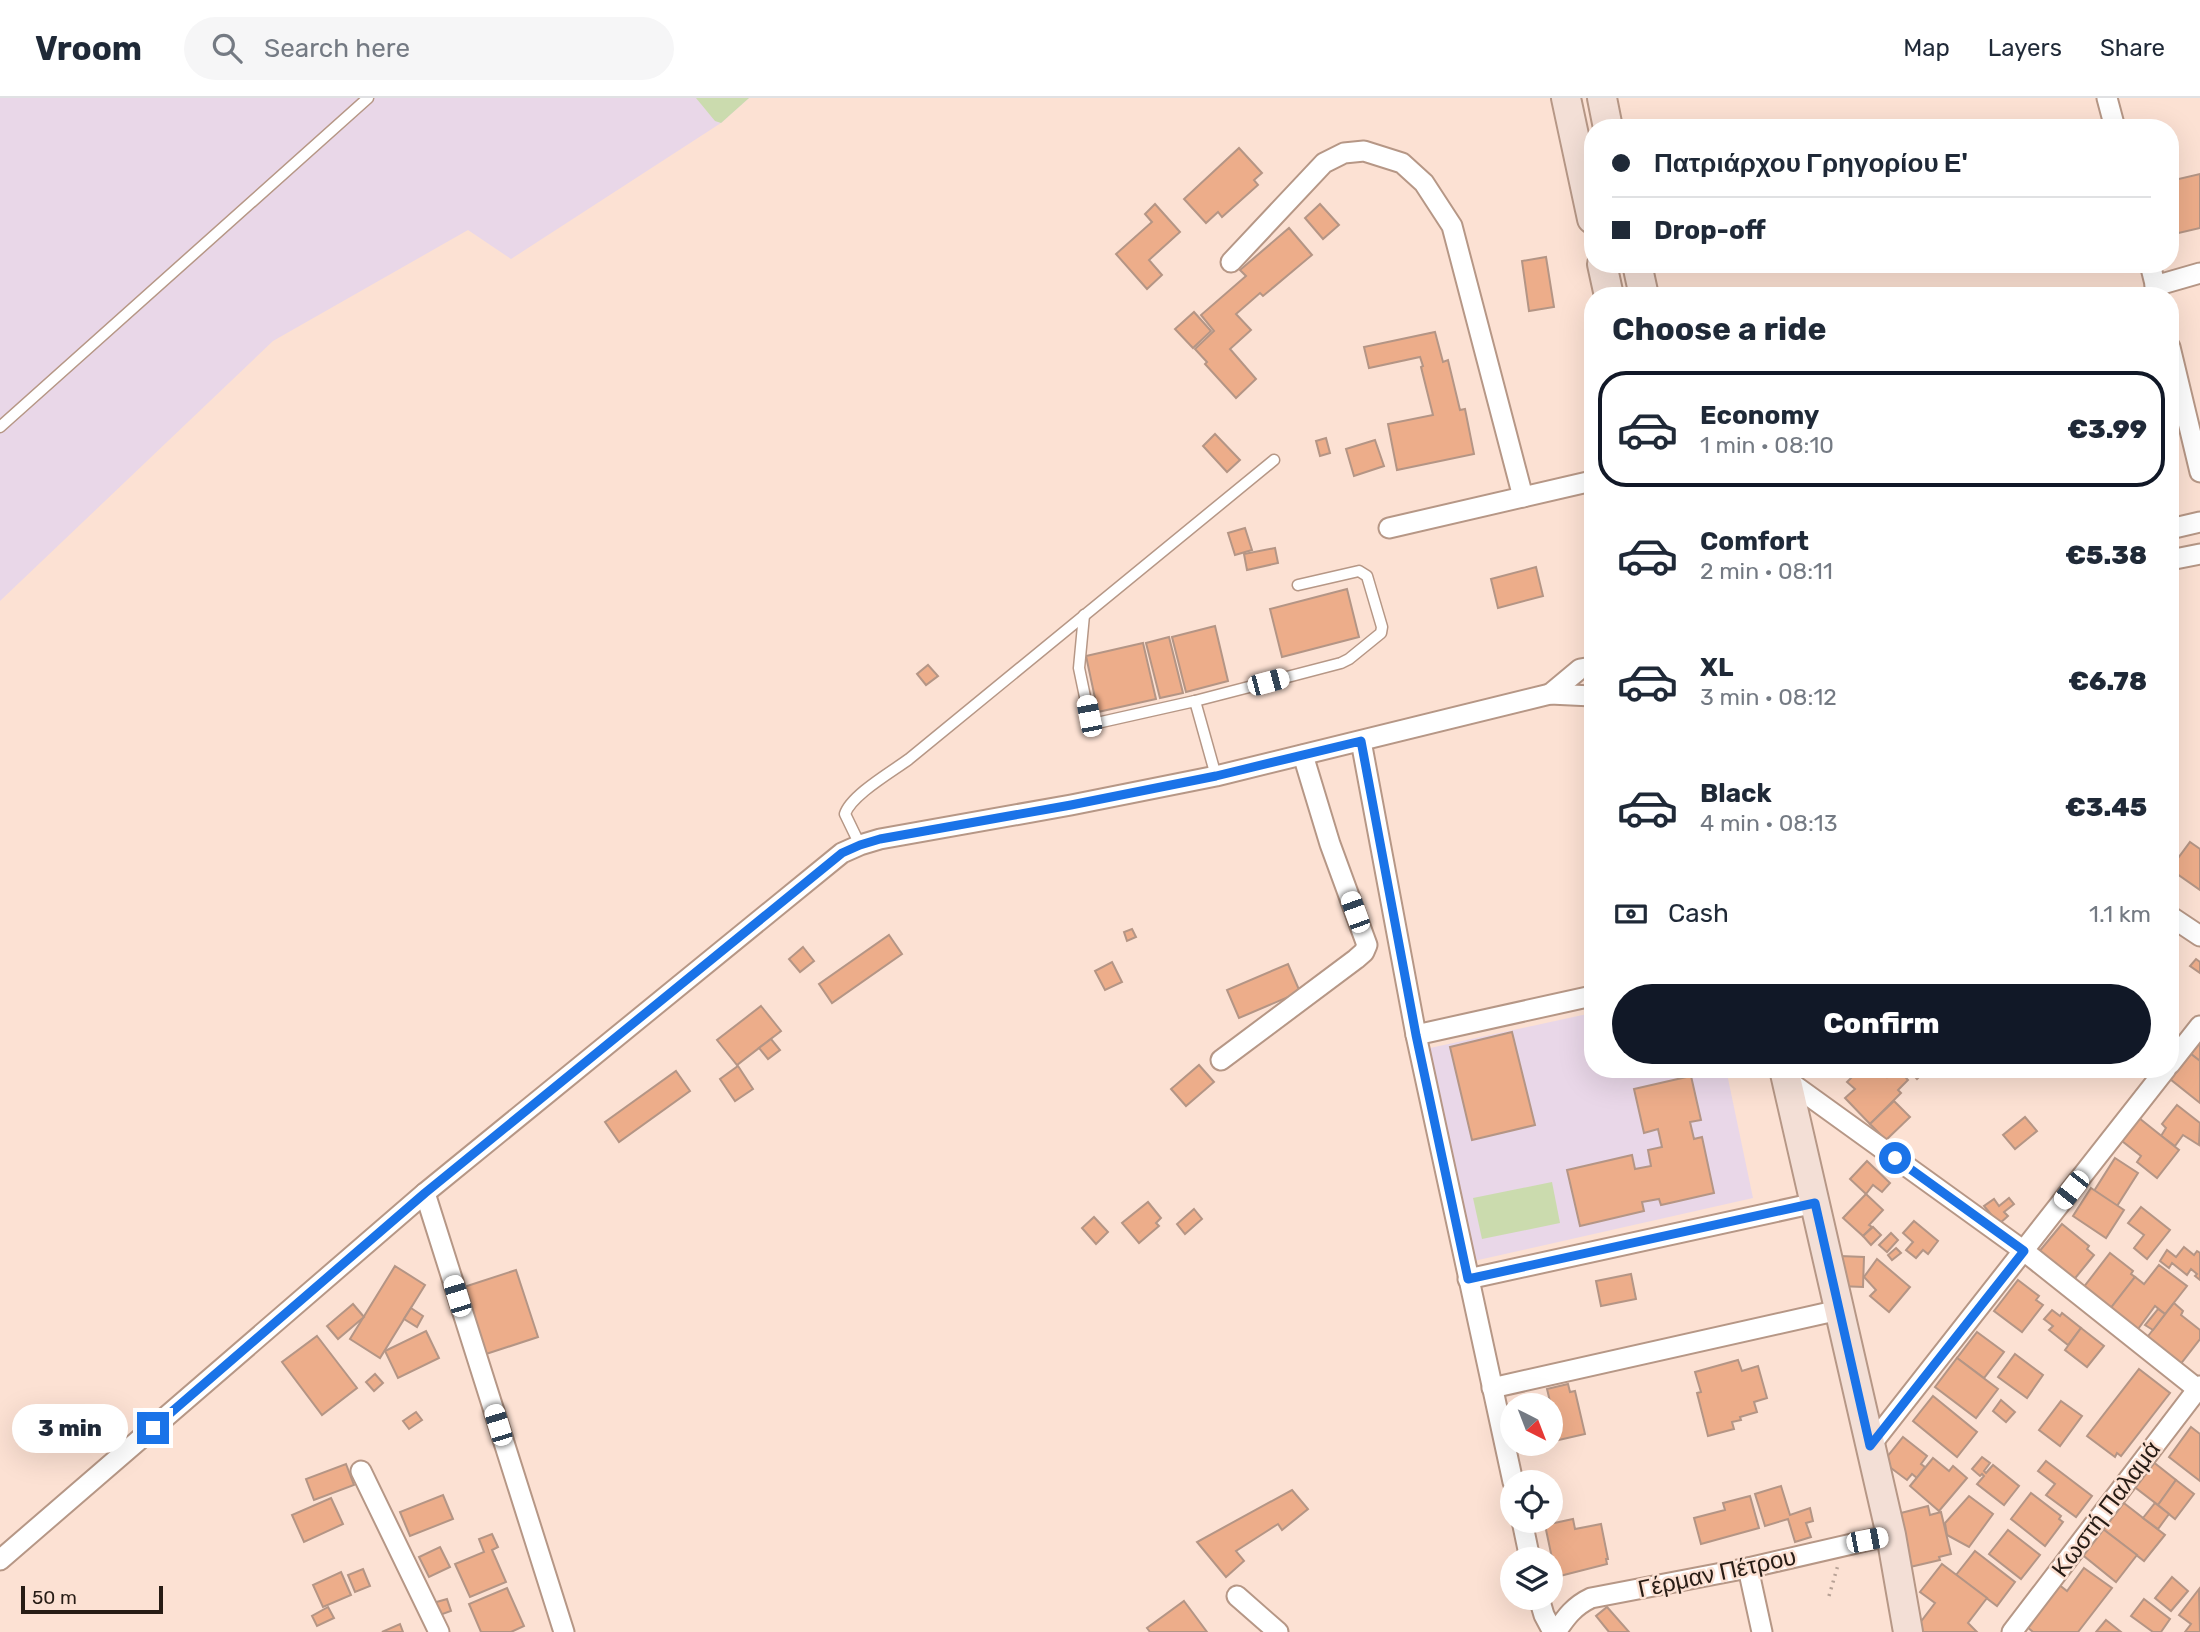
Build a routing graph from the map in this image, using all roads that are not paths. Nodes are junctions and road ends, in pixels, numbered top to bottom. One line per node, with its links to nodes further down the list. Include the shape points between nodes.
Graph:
1 (368, 98): 12 (lane)
2 (1566, 98): 7 (street)
3 (1602, 98): 5 (street)
4 (2107, 98): 6 (street)
5 (1606, 119)
6 (2113, 119)
7 (1584, 182)
8 (1231, 262): 16 (street, via 1324,163 1344,153 1364,151 1402,163 1424,183 1452,226)
9 (2200, 273): 10 (street)
10 (2167, 287)
11 (2179, 384): 14 (street)
12 (0, 427)
13 (1274, 460): 23 (lane)
14 (2200, 472)
15 (1584, 483): 16 (street)
16 (1523, 497): 19 (street)
17 (2200, 522): 18 (street)
18 (2179, 527)
19 (1389, 528)
20 (2200, 554): 21 (street)
21 (2179, 558)
22 (1298, 585): 27 (lane, via 1364,573 1381,632 1341,663)
23 (1084, 615): 27 (lane, via 1079,668 1092,721); 31 (lane, via 848,806 845,814)
24 (1584, 668): 25 (street)
25 (1550, 694): 26 (street); 28 (street)
26 (1584, 696)
27 (1195, 701): 30 (lane)
28 (1361, 741): 29 (street); 36 (street)
29 (1303, 755): 30 (street); 38 (street, via 1367,945 1356,959)
30 (1216, 776): 31 (street)
31 (860, 845): 42 (street, via 842,853)
32 (2179, 922): 33 (street)
33 (2200, 936)
34 (1584, 998): 36 (street)
35 (2200, 1026): 37 (street)
36 (1416, 1035): 45 (street)
37 (2179, 1053)
38 (1221, 1060)
39 (1787, 1078): 43 (street)
40 (1790, 1078): 44 (street)
41 (2159, 1078): 44 (street)
42 (425, 1193): 53 (street); 58 (street)
43 (1815, 1203): 45 (street); 46 (street)
44 (2024, 1251): 48 (street); 49 (street)
45 (1468, 1279): 47 (street)
46 (1839, 1310): 47 (street); 49 (street)
47 (1492, 1388): 50 (street)
48 (2199, 1389): 63 (street, Κωστή Παλαμά)
49 (1870, 1446): 52 (street)
50 (1510, 1470)
51 (361, 1471): 57 (street)
52 (1891, 1535): 54 (street, Γέρμαν Πέτρου); 62 (street)
53 (2, 1554)
54 (1748, 1568): 60 (street, Γέρμαν Πέτρου, via 1591,1598 1572,1610); 61 (street)
55 (1237, 1596): 59 (street)
56 (1543, 1610): 60 (street)
57 (439, 1632)
58 (564, 1632)
59 (1278, 1632)
60 (1555, 1632)
61 (1762, 1632)
62 (1908, 1632)
63 (2012, 1632)

